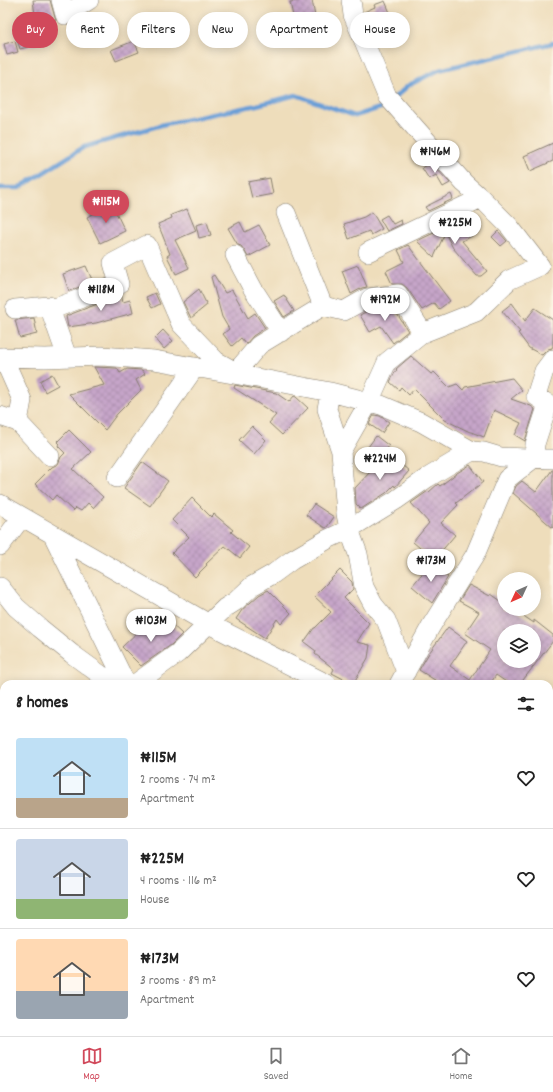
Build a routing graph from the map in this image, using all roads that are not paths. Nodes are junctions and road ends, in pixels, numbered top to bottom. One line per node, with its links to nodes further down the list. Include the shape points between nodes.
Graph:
1 (61, 0): 2 (street, via 65,15)
2 (89, 0)
3 (351, 0): 4 (street, via 353,16 387,96 464,183)
4 (481, 198): 6 (street); 12 (street, via 509,226 540,266 509,280 476,312)
5 (286, 213): 8 (street)
6 (368, 252)
7 (235, 255): 11 (street, via 252,289)
8 (323, 306): 11 (street); 12 (street, via 344,311 367,298 398,294)
9 (15, 309): 10 (street, via 49,306)
10 (50, 310): 14 (street); 17 (street, via 119,284 113,263 147,246 181,324 216,361)
11 (281, 332): 17 (street, via 260,345)
12 (423, 333): 19 (street, via 387,362)
13 (1, 357): 14 (street); 21 (street, via 22,400)
14 (67, 358): 16 (street, via 102,356 146,359)
15 (553, 358): 25 (street, via 544,371 536,396 548,404 535,444)
16 (195, 367): 17 (street); 27 (street)
17 (239, 374): 18 (street)
18 (330, 392): 19 (street); 22 (street, via 327,410)
19 (369, 402): 22 (street); 23 (street, via 421,422)
20 (0, 416): 21 (street)
21 (18, 422): 24 (street)
22 (341, 451): 30 (street)
23 (472, 451): 25 (street); 30 (street)
24 (50, 456)
25 (534, 458): 26 (street); 35 (street, via 507,479 475,555)
26 (553, 460)
27 (117, 478)
28 (0, 504): 29 (street)
29 (22, 517): 31 (street); 32 (street)
30 (349, 529): 34 (street, via 292,560 252,586); 35 (street, via 358,554 364,587 386,620)
31 (53, 535): 34 (street); 37 (street)
32 (0, 546)
33 (0, 587): 36 (street, via 16,607 40,628 105,678)
34 (209, 624): 38 (street, via 178,653); 39 (street)
35 (402, 678)
36 (112, 680)
37 (124, 680)
38 (141, 680)
39 (319, 680)

